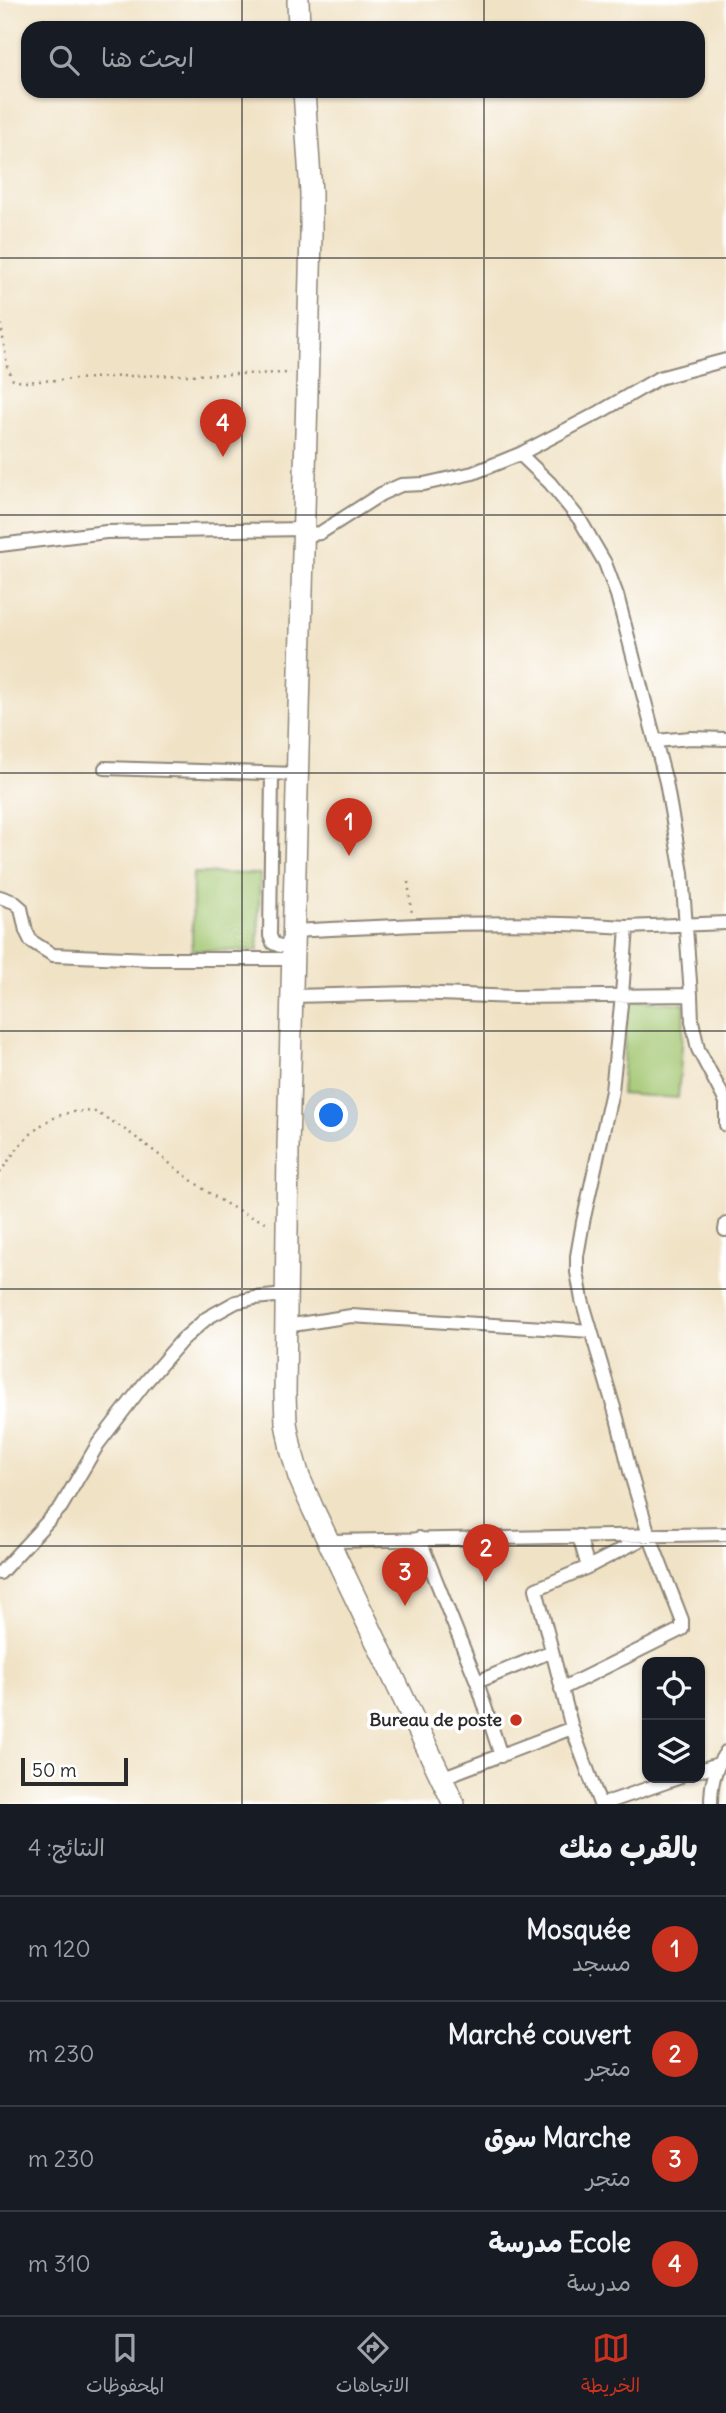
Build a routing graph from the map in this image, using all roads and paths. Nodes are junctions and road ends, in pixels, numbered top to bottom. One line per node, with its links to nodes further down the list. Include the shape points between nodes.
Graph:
1 (298, 0): 2 (main road)
2 (299, 21)
3 (304, 98): 6 (main road, via 311,193)
4 (0, 317): 6 (path, via 7,366 13,380 23,382)
5 (726, 360): 7 (street, via 659,378)
6 (308, 373): 8 (main road)
7 (520, 454): 8 (street, via 473,473 401,485 320,533); 11 (street, via 567,502 605,563 630,639)
8 (304, 533): 9 (street, via 106,532); 14 (main road)
9 (0, 545)
10 (726, 738): 11 (street)
11 (655, 741): 19 (street, via 682,873)
12 (105, 768): 13 (street)
13 (272, 774): 14 (street); 21 (street, via 270,936 280,946)
14 (298, 774): 21 (main road)
15 (408, 882): 18 (path)
16 (0, 897): 21 (street, via 21,908 31,941 53,955 151,959)
17 (726, 923): 19 (street)
18 (413, 924): 20 (street); 21 (street)
19 (685, 926): 20 (street); 23 (street)
20 (627, 927): 22 (street)
21 (293, 945): 24 (main road)
22 (622, 995): 23 (street); 24 (street); 31 (street, via 612,1090 577,1256)
23 (691, 995): 25 (street, via 698,1049)
24 (292, 996): 28 (main road)
25 (726, 1104): 26 (street)
26 (726, 1125)
27 (0, 1173): 28 (path, via 27,1136 47,1122 75,1111 95,1112 248,1216)
28 (287, 1226): 29 (main road)
29 (285, 1295): 30 (main road); 38 (street, via 236,1302 207,1318 183,1340 97,1444 61,1507)
30 (286, 1326): 31 (street, via 351,1316); 36 (main road, via 286,1423 291,1449)
31 (591, 1331): 33 (street)
32 (726, 1534): 33 (street)
33 (649, 1535): 34 (street); 37 (street); 41 (street, via 682,1629)
34 (579, 1536): 35 (street); 37 (street)
35 (419, 1538): 36 (street); 40 (street)
36 (328, 1541): 47 (main road)
37 (588, 1567): 39 (street, via 536,1589)
38 (0, 1573)
39 (552, 1651): 40 (street); 41 (street)
40 (477, 1682): 44 (street)
41 (561, 1689): 42 (street)
42 (572, 1728): 44 (street); 50 (street)
43 (726, 1752): 45 (street)
44 (501, 1756): 47 (street)
45 (718, 1764): 46 (street); 51 (street)
46 (705, 1768)
47 (441, 1778): 49 (main road)
48 (663, 1783): 50 (street)
49 (454, 1804)
50 (601, 1804)
51 (711, 1804)

